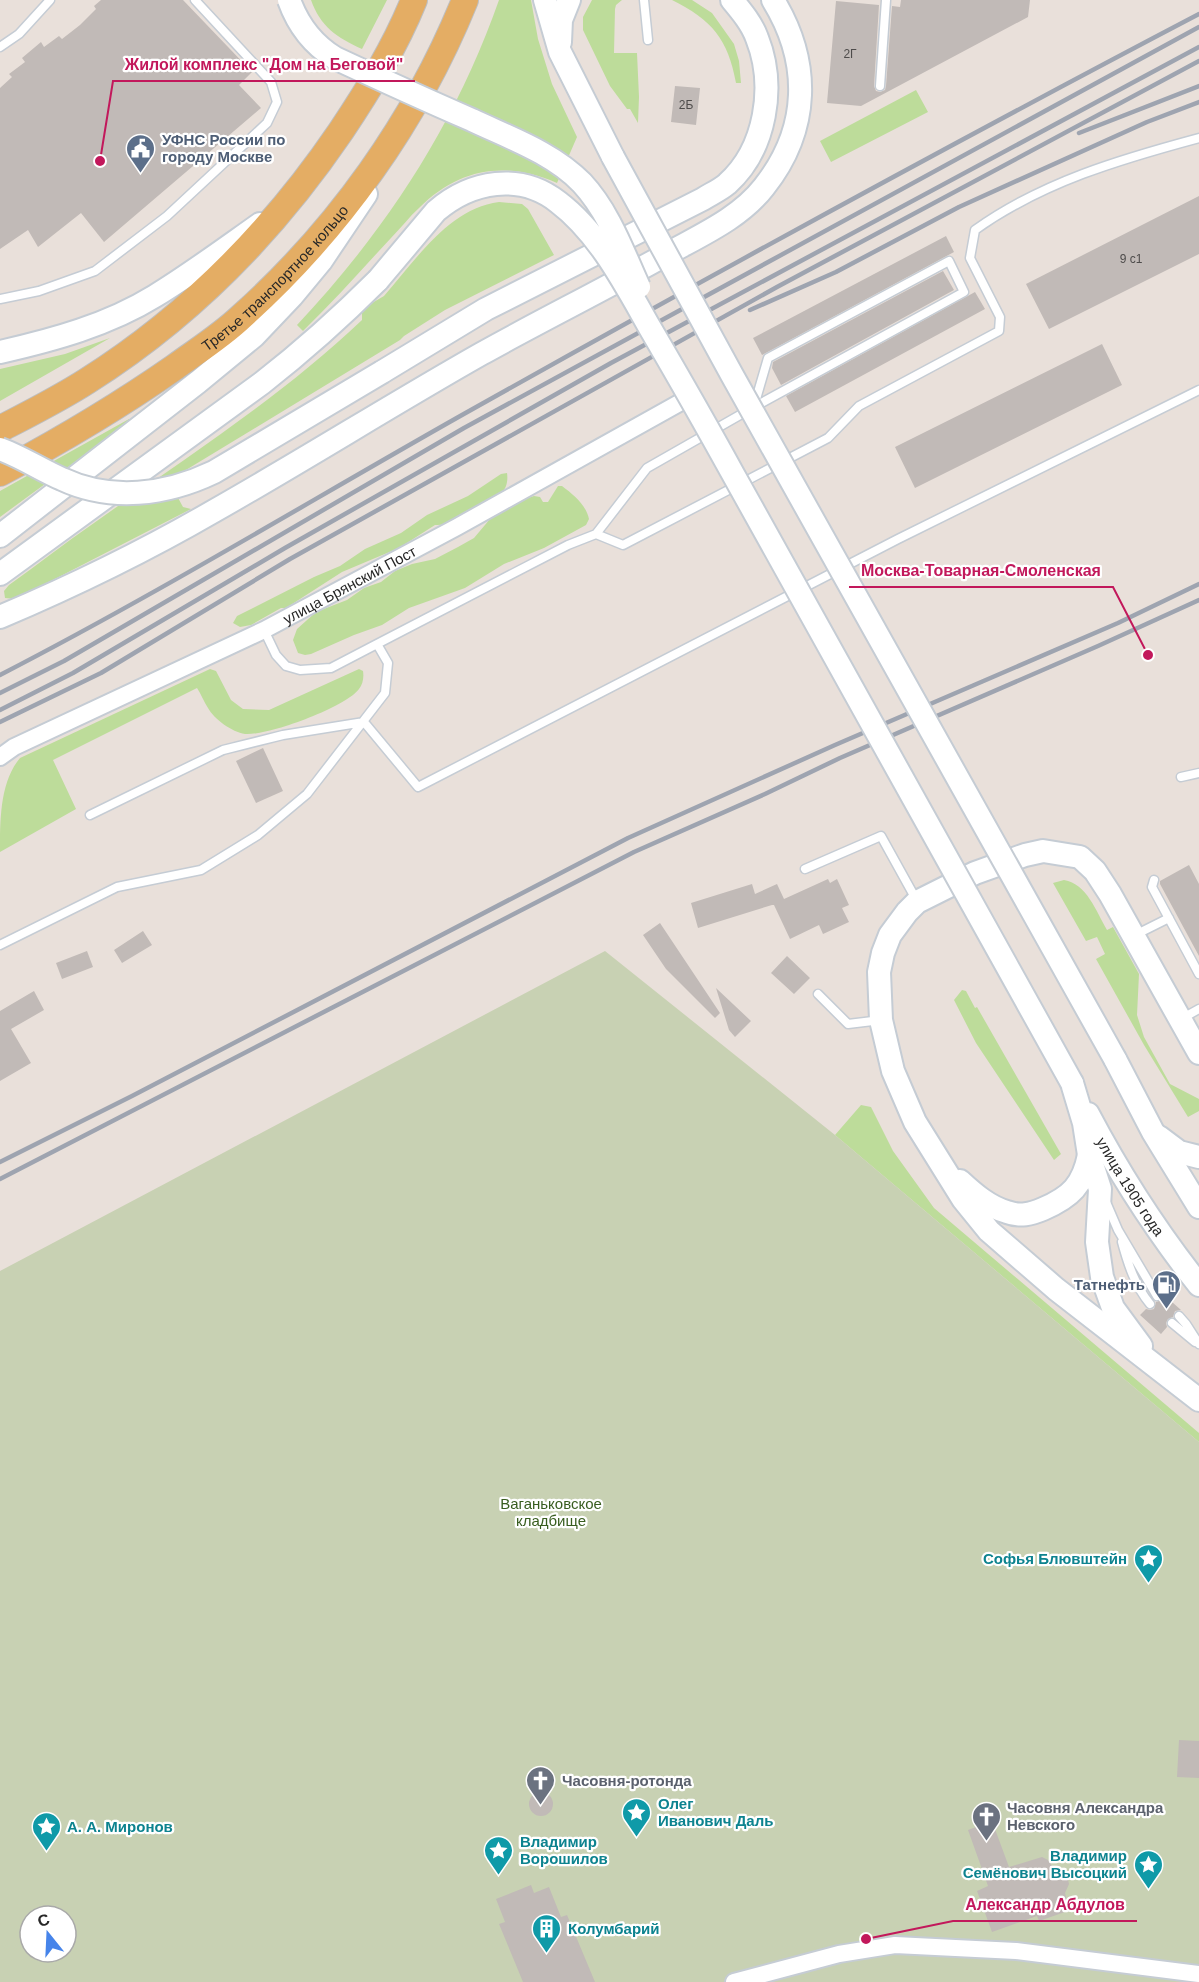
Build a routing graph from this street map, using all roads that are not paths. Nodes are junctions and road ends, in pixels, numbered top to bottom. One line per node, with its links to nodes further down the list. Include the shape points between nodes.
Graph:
1 (50, 0): 15 (lane, via 19,34)
2 (195, 0): 21 (lane, via 270,82 277,102 267,123 167,216 94,272 39,291)
3 (289, 0): 24 (main road, bridge, via 299,23 324,51 542,154 582,184 613,229)
4 (414, 0): 20 (main road, via 366,94)
5 (465, 0): 18 (main road, Третье транспортное кольцо)
6 (545, 0): 16 (main road)
7 (569, 0): 16 (main road, via 561,20)
8 (644, 0): 14 (lane)
9 (732, 0): 13 (main road)
10 (749, 0): 13 (street)
11 (773, 0): 32 (main road, via 798,59 799,108 785,155 766,185 744,208 480,355 196,521)
12 (886, 0): 17 (lane)
13 (757, 36): 27 (main road, bridge, via 766,75 764,116 753,148 728,183 685,209 486,309 214,472 162,490 129,495 77,486)
14 (648, 40)
15 (0, 47)
16 (560, 52): 52 (main road, bridge, via 732,375 1116,1059)
17 (880, 86)
18 (410, 112): 28 (main road, Третье транспортное кольцо, via 330,225 240,318 102,416); 30 (main road, via 353,216 279,309 241,348)
19 (1199, 138): 29 (lane, via 1119,159 1059,183 975,230 970,258 1000,317 999,331 859,406 828,438 623,545)
20 (289, 204): 22 (main road, via 153,297 64,336); 26 (main road, via 212,286 176,317 86,382)
21 (0, 299)
22 (0, 352)
23 (1199, 390): 35 (lane, via 898,539 418,787)
24 (690, 397): 31 (main road, bridge, via 592,237 558,202 532,187 488,185 461,194 436,212 378,280 302,352); 33 (street, улица Брянский Пост); 51 (main road, bridge)
25 (754, 406): 25 (lane, via 964,292 949,261 768,358); 29 (lane, via 647,468)
26 (0, 429)
27 (0, 449)
28 (0, 473)
29 (596, 534): 34 (lane)
30 (0, 536)
31 (0, 574)
32 (0, 617)
33 (264, 630): 34 (lane, via 281,661 300,670 331,668); 36 (street, улица Брянский Пост)
34 (377, 644): 35 (lane, via 388,663 385,693)
35 (364, 722): 39 (lane, via 283,735 223,750); 45 (lane, via 307,794 258,835 201,870 117,887)
36 (0, 756)
37 (1199, 773): 38 (lane)
38 (1181, 777)
39 (90, 814)
40 (805, 869): 42 (lane, via 881,836)
41 (1154, 880): 43 (lane, via 1152,887)
42 (917, 902): 44 (main road, via 975,873 1025,855 1043,851 1062,853 1080,857 1095,872); 49 (main road, via 890,935 883,953 879,972)
43 (1169, 918): 44 (lane); 46 (lane)
44 (1134, 935): 48 (main road)
45 (0, 945)
46 (1199, 974)
47 (818, 994): 49 (lane, via 848,1024)
48 (1190, 1014): 50 (main road)
49 (881, 1020): 55 (main road, via 902,1096)
50 (1199, 1053)
51 (1072, 1083): 53 (main road); 59 (main road, улица 1905 года, via 1140,1202)
52 (1153, 1132): 54 (main road, via 1179,1152); 57 (main road)
53 (1089, 1155): 55 (main road, via 1086,1172 1068,1197 1036,1212 1019,1215 992,1205); 56 (main road)
54 (1199, 1156)
55 (939, 1162): 65 (main road, via 989,1231 1023,1263)
56 (1100, 1189): 58 (lane); 65 (main road, via 1097,1242 1107,1293 1113,1308)
57 (1196, 1200)
58 (1118, 1230): 60 (lane); 61 (lane, via 1133,1276)
59 (1199, 1285)
60 (1157, 1296)
61 (1150, 1304)
62 (1179, 1316): 64 (lane)
63 (1172, 1323): 64 (lane)
64 (1199, 1345)
65 (1158, 1370): 66 (main road)
66 (1199, 1400)
67 (1199, 1974): 68 (street, via 1016,1951 895,1945 838,1953)
68 (734, 1982)

